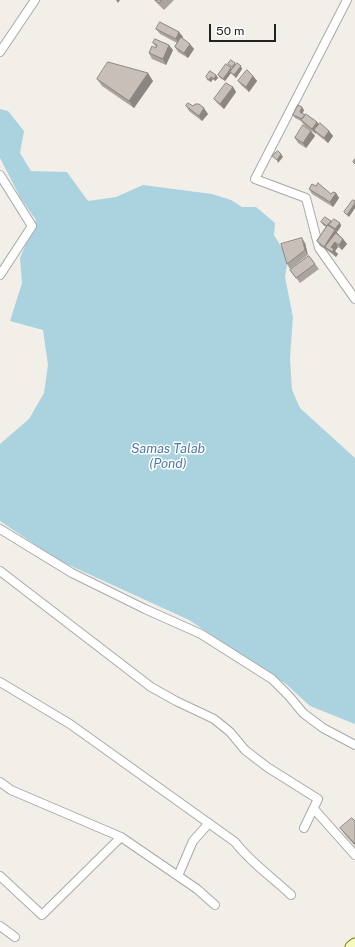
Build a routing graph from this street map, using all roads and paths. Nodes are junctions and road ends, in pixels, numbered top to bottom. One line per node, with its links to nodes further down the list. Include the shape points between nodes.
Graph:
1 (35, 0): 3 (street)
2 (347, 0): 6 (street, via 255,179 306,198 319,248)
3 (0, 52)
4 (0, 175): 5 (street, via 32,226)
5 (0, 275)
6 (355, 299)
7 (0, 529): 10 (street, via 72,573 201,634 272,679 303,713 323,728)
8 (0, 571): 12 (street, via 151,687 214,719 230,732 245,750 267,767 318,799)
9 (0, 682): 13 (street, via 70,724)
10 (355, 745)
11 (0, 782): 15 (street, via 11,790)
12 (314, 809): 14 (street); 16 (street)
13 (209, 823): 18 (street, via 194,841); 19 (street, via 235,842 246,856)
14 (304, 828)
15 (122, 838): 17 (street, via 42,915); 18 (street)
16 (355, 855)
17 (0, 876)
18 (178, 876): 20 (street)
19 (291, 895)
20 (215, 905)
21 (0, 926): 22 (street)
22 (15, 937)

